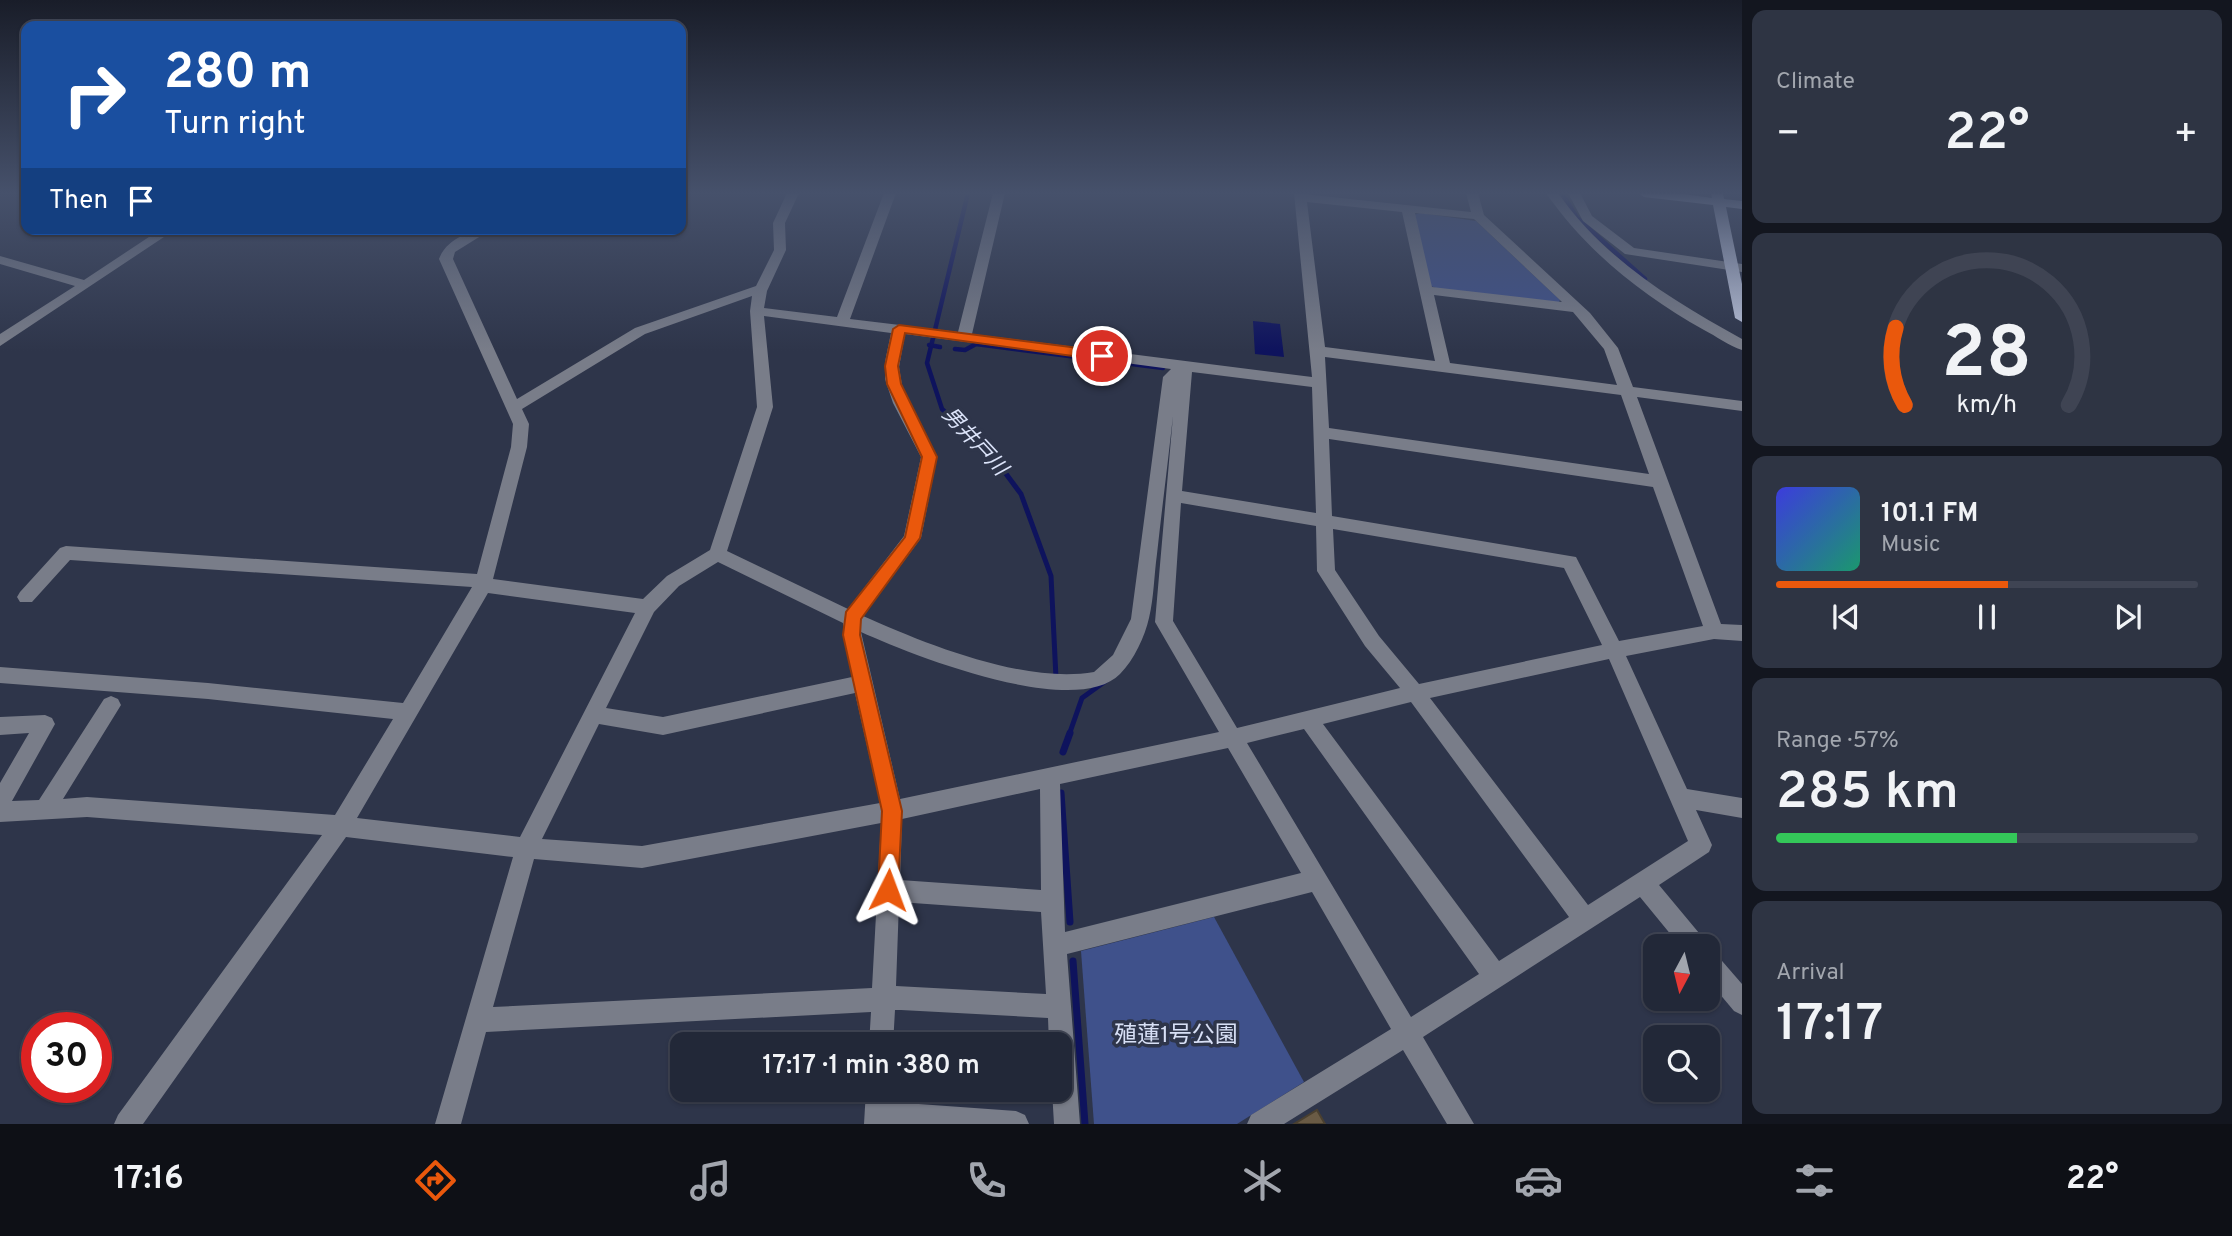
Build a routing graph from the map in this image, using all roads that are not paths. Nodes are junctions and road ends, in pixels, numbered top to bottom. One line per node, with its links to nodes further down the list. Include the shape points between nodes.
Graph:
1 (144, 245): 14 (street)
2 (457, 245): 31 (street, via 446,259)
3 (780, 245): 15 (street)
4 (870, 245): 20 (street)
5 (986, 245): 22 (street)
6 (1306, 245): 25 (street)
7 (1416, 245): 16 (street)
8 (1509, 245): 17 (street)
9 (1598, 245): 24 (street, via 1668,304)
10 (1623, 245): 13 (street, via 1630,251)
11 (1731, 245): 13 (main road)
12 (0, 260): 14 (street)
13 (1737, 267): 19 (main road)
14 (84, 284): 23 (street)
15 (760, 289): 18 (street); 31 (street, via 640,331)
16 (1426, 290): 17 (street); 27 (street)
17 (1575, 308): 29 (street, via 1611,348)
18 (757, 311): 20 (street); 36 (street, via 764,414)
19 (1742, 318)
20 (842, 322): 21 (street)
21 (899, 329): 22 (street); 40 (street, via 892,366 894,384 929,457 912,538)
22 (964, 338): 26 (street)
23 (1, 339)
24 (1742, 345)
25 (1318, 352): 27 (street); 28 (street)
26 (1185, 366): 28 (street); 34 (street); 40 (street, via 1170,377 1140,619 1112,671 1097,680 1079,682 1000,672 928,654)
27 (1444, 368): 29 (street)
28 (1317, 383): 32 (street)
29 (1627, 391): 30 (street); 33 (street)
30 (1742, 406)
31 (513, 408): 37 (street, via 521,424 519,447)
32 (1319, 432): 33 (street); 35 (street)
33 (1662, 482): 41 (street)
34 (1175, 496): 35 (street); 52 (street, via 1164,622)
35 (1323, 520): 43 (street, via 1570,562); 46 (street, via 1326,571 1372,641)
36 (717, 554): 39 (street, via 673,581); 40 (street)
37 (483, 583): 38 (street, via 66,553); 39 (street); 48 (street)
38 (26, 597)
39 (647, 607): 49 (street)
40 (852, 617): 45 (street)
41 (1714, 631): 42 (street); 43 (street)
42 (1742, 633)
43 (1614, 650): 46 (street); 54 (street)
44 (0, 675): 48 (street)
45 (863, 683): 49 (street, via 663,726); 58 (street)
46 (1415, 693): 50 (street); 66 (street)
47 (111, 705): 57 (street)
48 (408, 712): 60 (street)
49 (593, 714): 61 (street)
50 (1308, 719): 52 (street); 70 (street)
51 (0, 726): 55 (street, via 45,724)
52 (1233, 738): 53 (street); 62 (street)
53 (1050, 776): 58 (street); 65 (street)
54 (1681, 798): 56 (street); 63 (street, via 1701,845)
55 (0, 803)
56 (1742, 808)
57 (44, 810): 59 (street); 60 (street, via 87,807)
58 (892, 811): 61 (street, via 642,857); 64 (street)
59 (0, 812)
60 (341, 827): 61 (street); 78 (street)
61 (526, 848): 74 (street)
62 (1317, 880): 68 (street); 76 (street)
63 (1643, 883): 66 (street); 67 (street)
64 (888, 890): 65 (street); 71 (street)
65 (1052, 902): 68 (street)
66 (1585, 919): 70 (street)
67 (1685, 934)
68 (1055, 946): 73 (street)
69 (1720, 976): 72 (street)
70 (1496, 977): 76 (street)
71 (883, 1001): 73 (street, via 901,998); 74 (street); 75 (street)
72 (1742, 1003)
73 (1059, 1007): 81 (street)
74 (477, 1020): 79 (street)
75 (882, 1032)
76 (1408, 1034): 82 (street); 83 (street)
77 (878, 1109): 80 (street)
78 (127, 1124)
79 (448, 1124)
80 (1016, 1124)
81 (1067, 1124)
82 (1259, 1124)
83 (1461, 1124)

